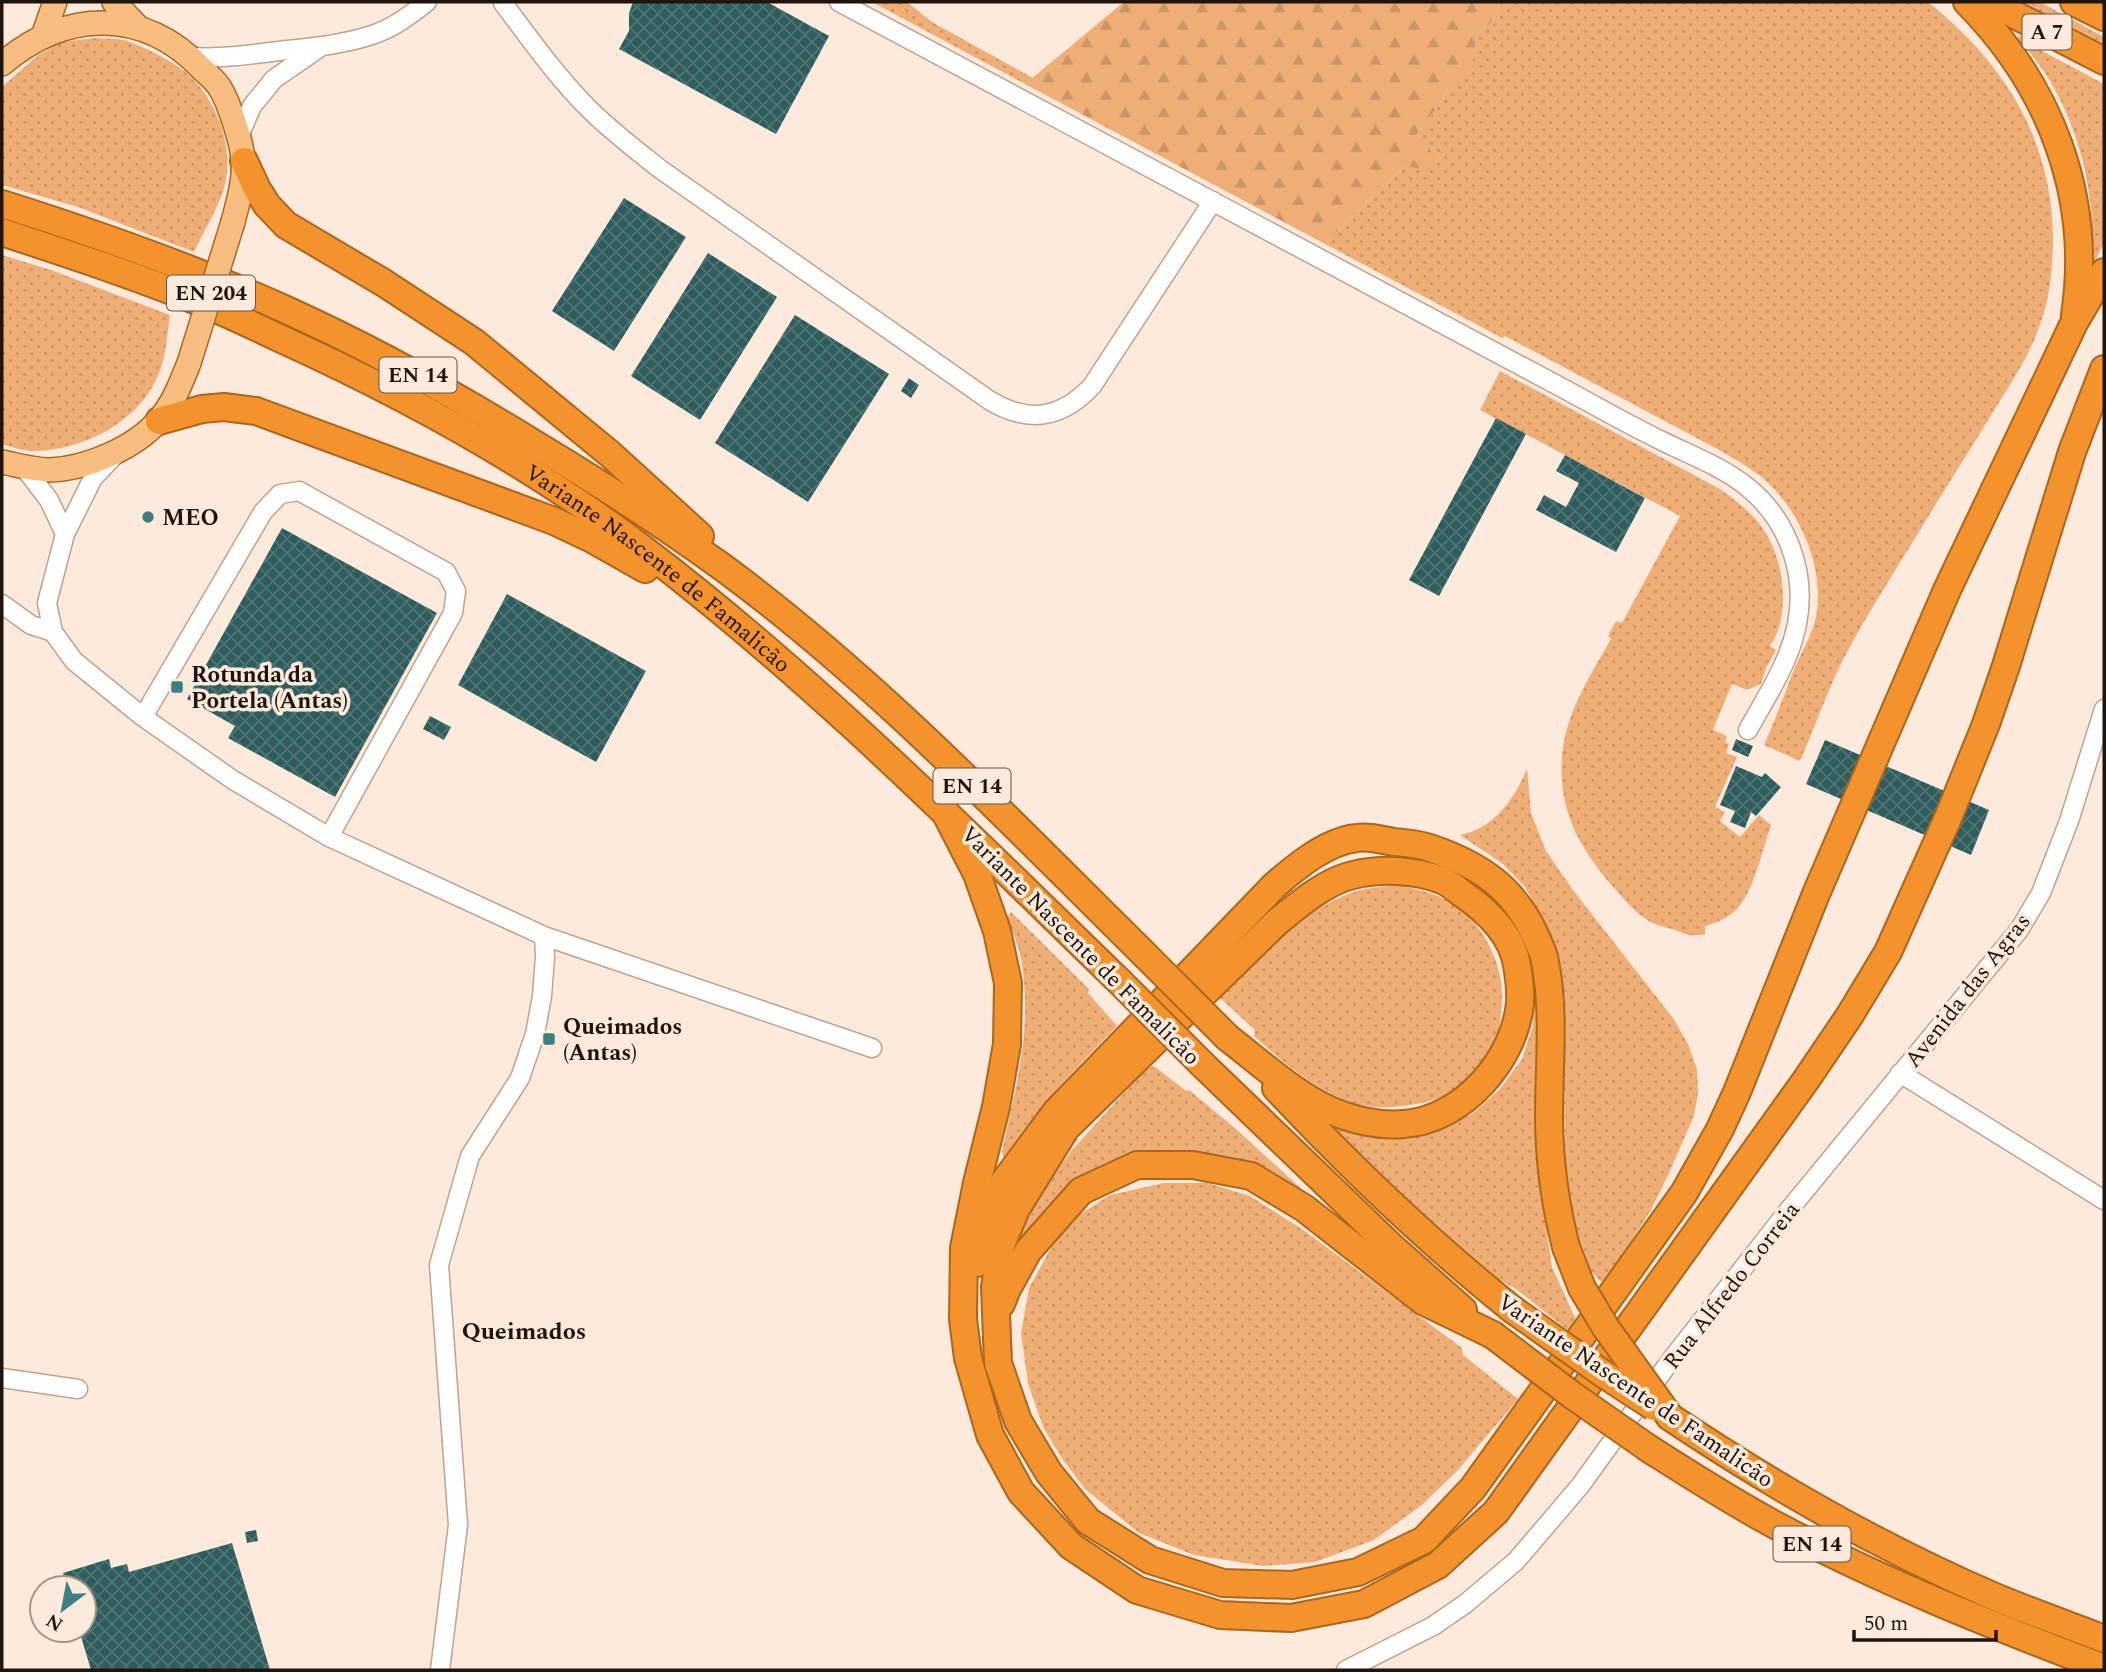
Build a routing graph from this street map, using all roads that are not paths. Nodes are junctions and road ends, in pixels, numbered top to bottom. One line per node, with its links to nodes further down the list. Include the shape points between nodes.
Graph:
1 (55, 2): 11 (main road)
2 (114, 2): 10 (main road, EN 204)
3 (839, 2): 17 (street)
4 (1967, 2): 21 (highway, via 2023,71 2059,142 2078,241)
5 (1990, 2): 14 (highway, A 7)
6 (2074, 2): 9 (highway, A 7)
7 (425, 3): 12 (street, via 372,36)
8 (503, 3): 17 (street, via 565,83 622,139 989,400 1022,415 1060,411 1092,386)
9 (2104, 17)
10 (137, 26): 11 (main road, via 85,23); 13 (main road, EN 204)
11 (43, 36): 15 (main road)
12 (323, 46): 13 (street, via 215,59); 16 (street, via 274,79 252,106)
13 (191, 57): 16 (main road, EN 204, via 220,89)
14 (2104, 61)
15 (2, 64)
16 (241, 149): 23 (main road, EN 204, bridge, via 242,186 233,222 190,363); 29 (highway, via 257,190 286,225 474,342 610,454)
17 (1213, 201): 33 (street, via 1747,486 1777,519 1795,559 1800,585 1797,626 1772,691)
18 (2, 204): 29 (highway, Variante Nascente de Famalicão / EN 14, via 182,266 283,309 424,379 592,479 725,569)
19 (2, 232): 28 (highway, Variante Nascente de Famalicão / EN 14, via 204,304 349,369 468,433 583,506)
20 (2104, 272): 21 (highway)
21 (2074, 323): 41 (highway, via 1928,632 1720,1129 1684,1193 1473,1488 1424,1540 1358,1572 1292,1586 1223,1583 1150,1560 1088,1521 1049,1473 1018,1420 998,1363)
22 (2104, 369): 42 (highway, via 2072,452 1986,724 1878,971 1806,1080 1496,1511 1438,1565 1364,1604 1291,1618 1220,1615 1138,1590 1071,1546 1021,1492 990,1435 968,1358)
23 (159, 421): 24 (main road, EN 204); 28 (highway, via 202,409 256,411 554,521)
24 (116, 454): 25 (main road, EN 204, via 49,470); 26 (street, via 93,478)
25 (12, 464): 26 (street, via 49,500)
26 (65, 534): 30 (street, via 47,603)
27 (2, 604): 30 (street, via 31,625)
28 (724, 613): 34 (highway, Variante Nascente de Famalicão / EN 14)
29 (793, 624): 37 (highway, Variante Nascente de Famalicão / EN 14, bridge, via 918,734)
30 (53, 632): 32 (street, via 74,661)
31 (2104, 709): 39 (street, Avenida das Agras, via 2069,821 2040,893 2019,930)
32 (143, 717): 35 (street, via 233,780); 35 (street, via 263,512 280,494 299,491 446,572 456,592 453,613)
33 (1748, 730)
34 (946, 812): 42 (highway, via 977,874 997,931 1008,983 1007,1044 964,1248); 43 (highway, Variante Nascente de Famalicão / EN 14, bridge, via 1393,1248)
35 (329, 837): 36 (street)
36 (544, 936): 38 (street); 49 (street, via 536,1034 520,1078 470,1156 439,1265 458,1525)
37 (1228, 1038): 41 (highway, via 1293,1089 1339,1114 1371,1124 1407,1124 1443,1114 1471,1096 1495,1069 1513,1035 1520,1002 1517,963 1504,932 1478,905 1444,881 1396,870 1352,875 1312,894 1277,922 1066,1128 1016,1209 1001,1245); 46 (highway, Variante Nascente de Famalicão / EN 14, bridge, via 1346,1163 1443,1252 1512,1309)
38 (872, 1048)
39 (1900, 1073): 40 (street); 50 (street, Rua Alfredo Correia, via 1671,1360 1580,1486 1516,1561 1433,1626)
40 (2104, 1200)
41 (996, 1318): 43 (highway, via 1028,1251 1081,1191 1137,1166 1193,1165 1251,1176 1304,1208 1423,1301)
42 (963, 1319): 46 (highway, bridge, via 981,1246 1004,1182 1056,1112 1275,885 1312,857 1357,838 1423,845 1485,873 1512,897 1545,959 1557,1214 1582,1288)
43 (1493, 1335): 48 (highway, Variante Nascente de Famalicão / EN 14, bridge, via 1648,1448 1780,1528 1985,1622)
44 (2, 1378): 45 (street)
45 (78, 1389)
46 (1670, 1418): 47 (highway, Variante Nascente de Famalicão / EN 14, via 1873,1538 1996,1597)
47 (2104, 1639)
48 (2104, 1668)
49 (440, 1670)
50 (1346, 1670)

